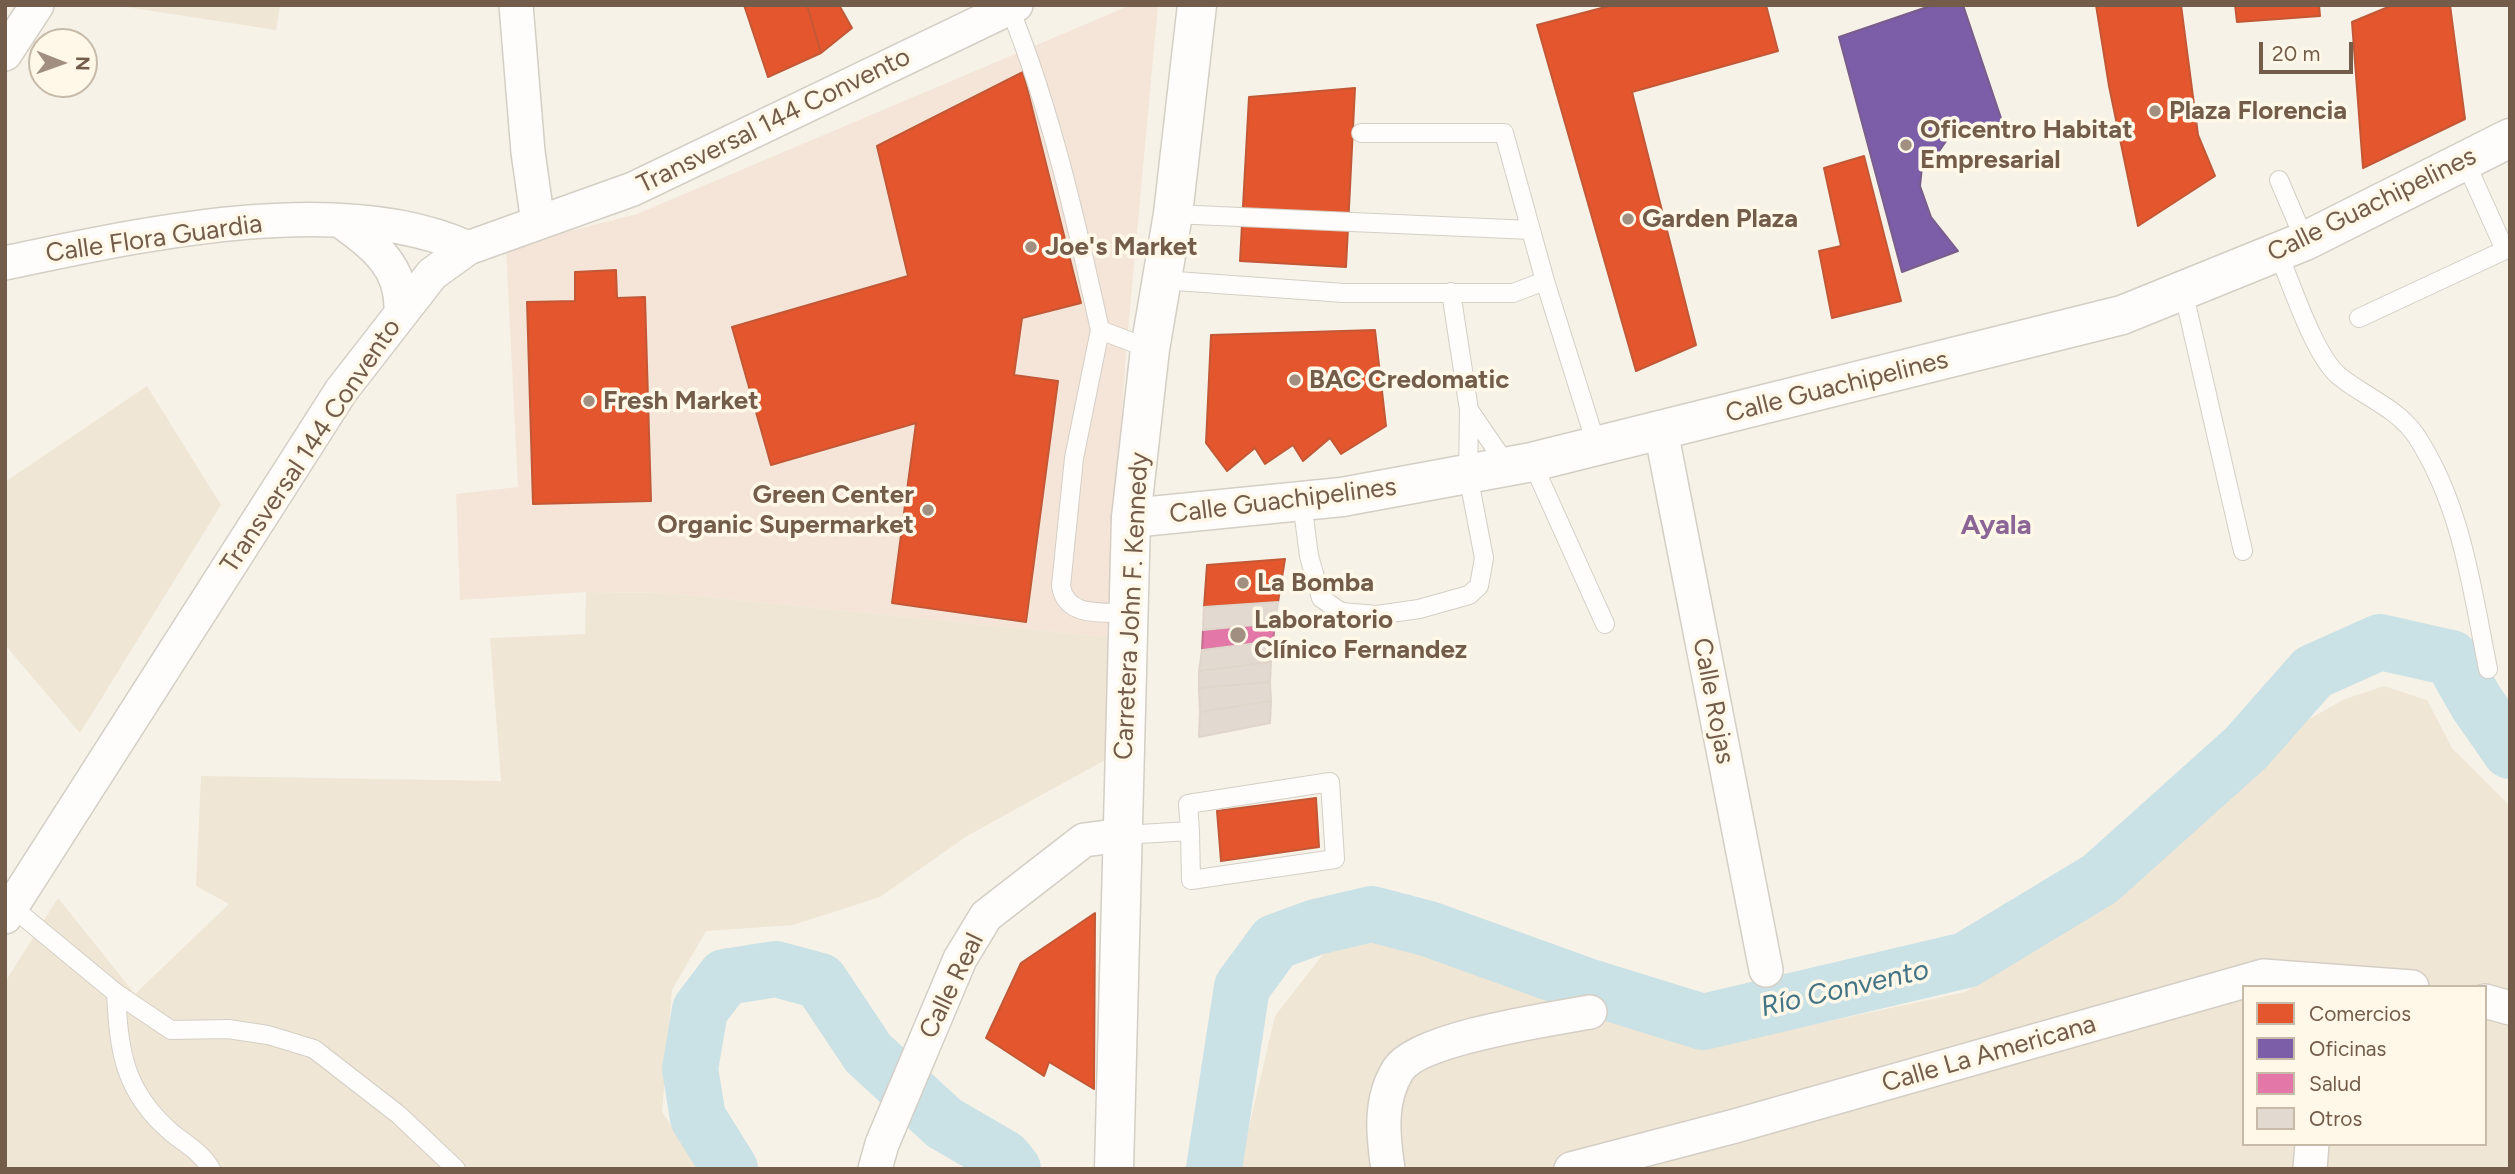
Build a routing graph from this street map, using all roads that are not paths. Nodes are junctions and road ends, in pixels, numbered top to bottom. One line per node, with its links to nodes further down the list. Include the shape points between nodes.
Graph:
1 (37, 5): 5 (street)
2 (516, 5): 12 (street)
3 (1197, 5): 10 (street, Carretera John F. Kennedy)
4 (1013, 7): 12 (street, Transversal 144 Convento, via 633,189); 23 (lane, via 1066,178)
5 (5, 54)
6 (1361, 133): 13 (lane, via 1504,133)
7 (2510, 138): 8 (street, Calle Guachipelines)
8 (2465, 161): 14 (street, Calle Guachipelines); 22 (lane, via 2505,250)
9 (2279, 180): 14 (lane)
10 (1173, 214): 13 (lane); 17 (street, Carretera John F. Kennedy)
11 (342, 222): 15 (street, Calle Flora Guardia, via 439,235); 16 (street, Calle Flora Guardia, via 249,222 180,230); 21 (street, via 393,267 402,294)
12 (538, 223): 15 (street, Transversal 144 Convento)
13 (1531, 230): 18 (lane)
14 (2291, 247): 19 (street, Calle Guachipelines); 35 (lane, via 2324,360 2415,434 2442,480 2462,539)
15 (468, 248): 21 (street, Transversal 144 Convento, via 432,274)
16 (5, 262)
17 (1161, 280): 20 (lane, via 1343,293); 24 (street, Carretera John F. Kennedy)
18 (1545, 281): 20 (lane, via 1513,293); 27 (lane)
19 (2183, 290): 26 (street, Calle Guachipelines, via 2122,315); 32 (lane)
20 (1451, 292): 25 (lane)
21 (401, 312): 38 (street, Transversal 144 Convento, via 341,391)
22 (2359, 318)
23 (1100, 330): 24 (lane); 33 (lane, via 1074,458 1061,586 1063,599 1070,606 1088,612)
24 (1150, 349): 31 (street, Carretera John F. Kennedy)
25 (1469, 410): 28 (lane); 29 (lane)
26 (1661, 431): 27 (street, Calle Guachipelines); 39 (street, Calle Rojas)
27 (1597, 447): 28 (street, Calle Guachipelines)
28 (1520, 465): 29 (street, Calle Guachipelines); 34 (lane)
29 (1468, 475): 30 (street, Calle Guachipelines); 30 (lane, via 1484,558 1479,586 1469,595 1419,610 1377,615 1340,612 1321,598 1309,556)
30 (1302, 502): 31 (street, Calle Guachipelines)
31 (1131, 519): 33 (street, Carretera John F. Kennedy)
32 (2244, 551)
33 (1129, 613): 37 (street, Carretera John F. Kennedy)
34 (1605, 624)
35 (2488, 669)
36 (1190, 831): 36 (lane, via 1191,880 1335,859 1330,782 1188,804); 37 (lane)
37 (1123, 835): 49 (street, Calle Real, via 1084,840 986,916 960,959); 50 (street, Carretera John F. Kennedy)
38 (9, 912): 42 (lane)
39 (1766, 970)
40 (2302, 982): 41 (street, Calle La Americana); 52 (street, Calle La Americana, via 2263,976)
41 (2368, 985)
42 (116, 993): 47 (lane, via 118,1037 130,1083 156,1116 202,1154); 48 (lane, via 171,1030 228,1029 314,1049 399,1115)
43 (2487, 1002): 44 (street)
44 (2510, 1008)
45 (1590, 1012): 51 (street, via 1487,1031 1425,1051 1398,1068 1384,1104)
46 (2312, 1146): 53 (street)
47 (211, 1169)
48 (456, 1169)
49 (875, 1169)
50 (1114, 1169)
51 (1388, 1169)
52 (1571, 1169)
53 (2310, 1169)

